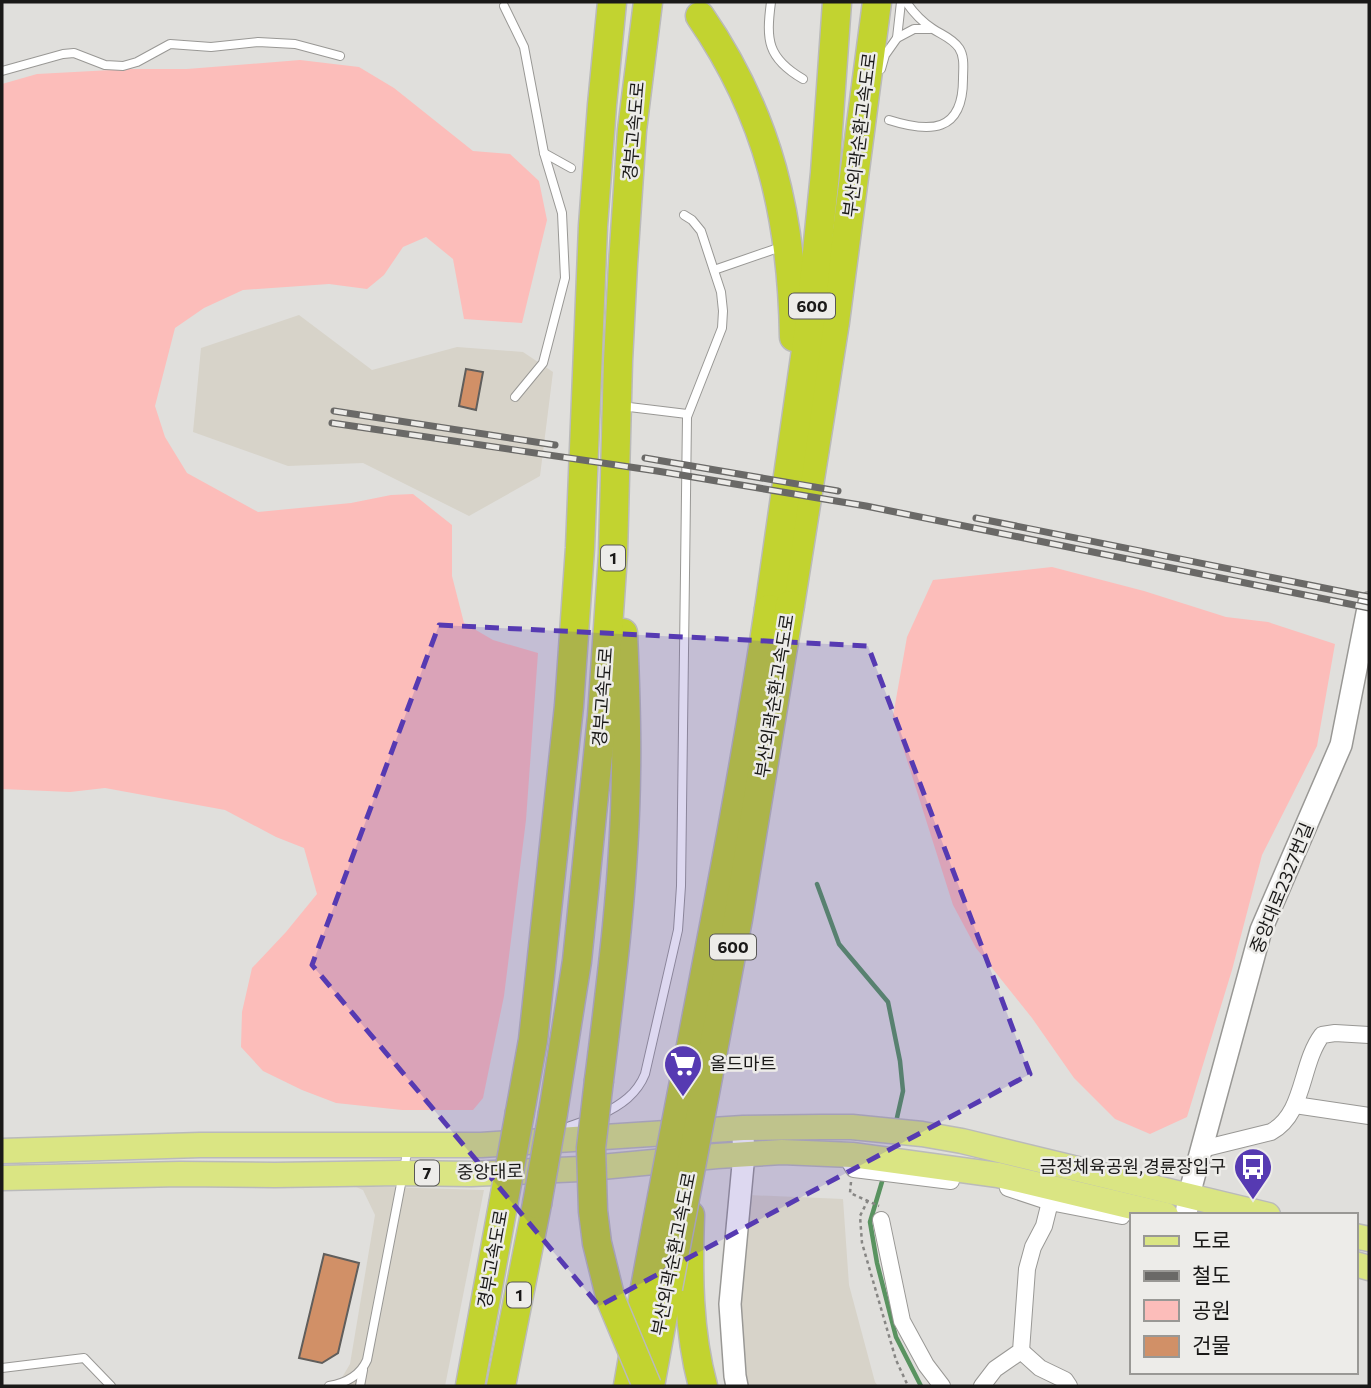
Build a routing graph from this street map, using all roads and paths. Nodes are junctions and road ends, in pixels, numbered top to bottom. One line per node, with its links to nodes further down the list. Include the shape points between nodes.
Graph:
1 (612, 2): 57 (highway, 경부고속도로 / 1, bridge, via 593,226 569,706 533,1040)
2 (648, 2): 25 (highway, 경부고속도로 / 1, via 631,143)
3 (771, 2): 14 (lane, via 768,32 773,51 787,69)
4 (837, 2): 27 (highway, 부산외곽순환고속도로 / 600, via 825,173)
5 (877, 2): 19 (highway, 부산외곽순환고속도로 / 600)
6 (901, 2): 11 (lane)
7 (906, 2): 10 (lane)
8 (504, 6): 18 (lane, via 524,47)
9 (701, 16): 22 (highway, via 731,63 757,120 779,191)
10 (935, 31): 11 (lane, via 919,28); 17 (lane, via 954,42 962,56 960,106 952,118 932,128)
11 (897, 38): 15 (lane, via 885,55)
12 (340, 56): 13 (lane, via 295,44 170,44 123,66 105,65 74,53)
13 (2, 71)
14 (803, 79)
15 (878, 81)
16 (874, 93): 19 (lane)
17 (889, 120)
18 (544, 153): 20 (lane); 24 (lane, via 562,213 565,278 544,363)
19 (857, 156): 30 (highway, 부산외곽순환고속도로 / 600, via 835,322)
20 (571, 168)
21 (684, 215): 23 (lane, via 701,231)
22 (788, 244): 23 (lane); 27 (highway, via 794,310)
23 (714, 270): 26 (lane, via 721,292 722,328)
24 (514, 397)
25 (617, 405): 26 (lane); 28 (highway, 경부고속도로 / 1)
26 (687, 414): 35 (lane, via 678,930 645,1074 635,1092 605,1113)
27 (793, 447): 30 (highway, 부산외곽순환고속도로 / 600)
28 (614, 492): 58 (highway, 경부고속도로 / 1, bridge, via 602,716 577,961); 60 (highway, bridge, via 626,773 617,919 591,1159 597,1243 611,1300)
29 (1369, 603): 37 (street, 중앙대로2327번길, via 1341,745 1261,930)
30 (780, 607): 50 (highway, 부산외곽순환고속도로 / 600, bridge, via 740,906); 50 (highway, 부산외곽순환고속도로 / 600, bridge, via 752,722 675,1125)
31 (1369, 1035): 32 (street, via 1322,1035)
32 (1295, 1105): 33 (street); 37 (street, via 1271,1132)
33 (1369, 1116)
34 (743, 1128): 35 (main road, 중앙대로 / 7); 39 (street); 45 (main road, 중앙대로 / 7, via 852,1127 922,1135 1014,1153)
35 (524, 1142): 36 (main road, 중앙대로 / 7)
36 (409, 1145): 38 (main road, 중앙대로 / 7); 42 (lane)
37 (1202, 1149): 45 (street, 중앙대로2327번길)
38 (2, 1151)
39 (744, 1154): 40 (main road, 중앙대로 / 7, via 782,1152); 42 (main road, 중앙대로 / 7, via 580,1170); 62 (street, via 730,1304)
40 (854, 1162): 41 (main road, 7); 63 (path, via 850,1193 870,1201 860,1216 862,1242 896,1360)
41 (917, 1170): 44 (street, via 1004,1187); 46 (main road, 7, via 998,1175)
42 (403, 1172): 43 (main road, 중앙대로 / 7); 53 (lane)
43 (2, 1178)
44 (1050, 1202): 48 (street); 51 (street, via 1027,1269)
45 (1188, 1205): 47 (main road, 7)
46 (1158, 1213)
47 (1252, 1213)
48 (1130, 1218)
49 (881, 1220): 64 (street, via 902,1321)
50 (668, 1287): 59 (highway, 부산외곽순환고속도로 / 600); 60 (highway, 부산외곽순환고속도로 / 600); 61 (highway, via 693,1337)
51 (1021, 1351): 65 (street, via 995,1369); 66 (street)
52 (2, 1367): 54 (lane, via 85,1358)
53 (364, 1367): 55 (lane, via 348,1381); 56 (lane)
54 (111, 1386)
55 (329, 1386)
56 (360, 1386)
57 (470, 1386)
58 (501, 1386)
59 (628, 1386)
60 (648, 1386)
61 (703, 1386)
62 (737, 1386)
63 (908, 1386)
64 (943, 1386)
65 (982, 1386)
66 (1069, 1386)

